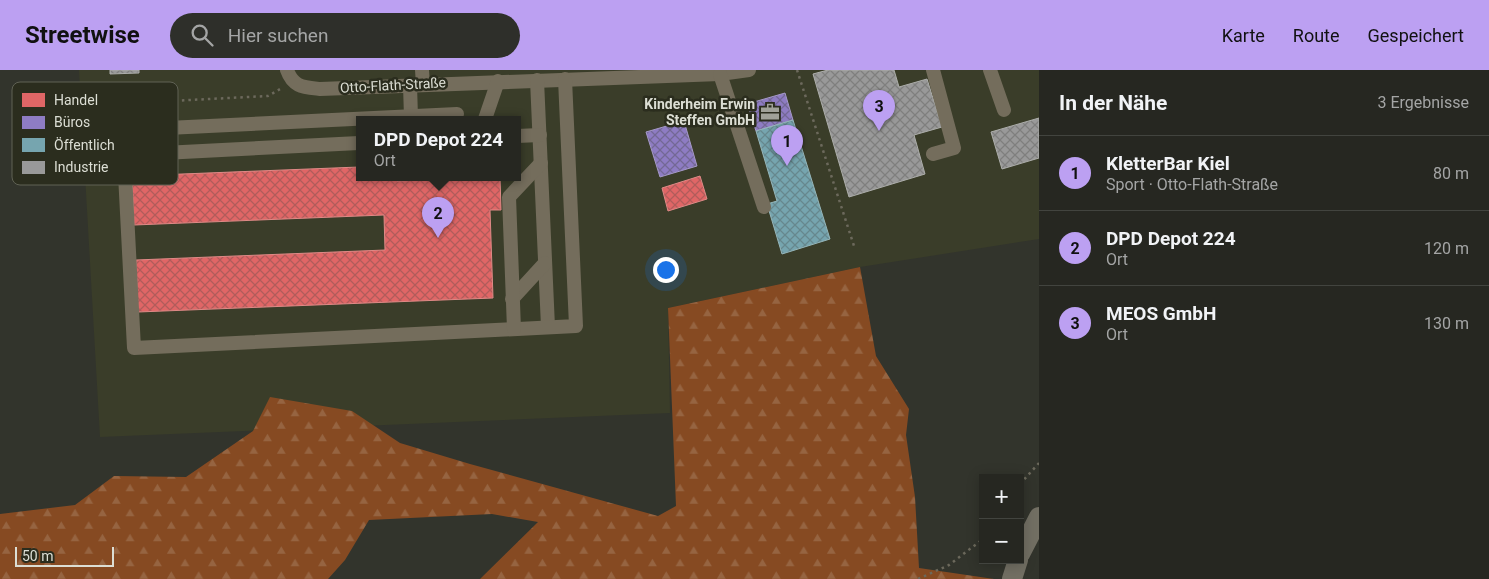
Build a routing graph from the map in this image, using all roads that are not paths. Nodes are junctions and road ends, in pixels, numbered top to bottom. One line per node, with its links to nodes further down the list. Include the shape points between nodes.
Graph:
1 (749, 70): 4 (street, Otto-Flath-Straße)
2 (933, 70): 20 (street, via 954,148)
3 (990, 70): 10 (street)
4 (720, 74): 6 (street, Otto-Flath-Straße); 23 (street)
5 (289, 75): 8 (street, Otto-Flath-Straße, via 301,87 320,89)
6 (565, 79): 7 (street, Otto-Flath-Straße); 26 (street, via 576,326)
7 (537, 80): 9 (street, Otto-Flath-Straße); 16 (street)
8 (418, 81): 9 (street, Otto-Flath-Straße); 12 (street)
9 (498, 81): 13 (street)
10 (1004, 110)
11 (457, 114): 12 (street)
12 (416, 116)
13 (486, 116)
14 (356, 119): 15 (street)
15 (178, 127)
16 (540, 135): 17 (street); 21 (street)
17 (521, 136)
18 (356, 143): 19 (street)
19 (178, 152)
20 (933, 154)
21 (541, 163): 24 (street); 25 (street, via 509,197)
22 (126, 185): 27 (street, via 134,348)
23 (764, 207)
24 (545, 263): 25 (street); 26 (street)
25 (512, 299): 27 (street)
26 (548, 327): 27 (street)
27 (514, 329)
28 (1039, 517): 29 (highway)
29 (1024, 546)
30 (1017, 564): 31 (highway)
31 (1012, 579)

